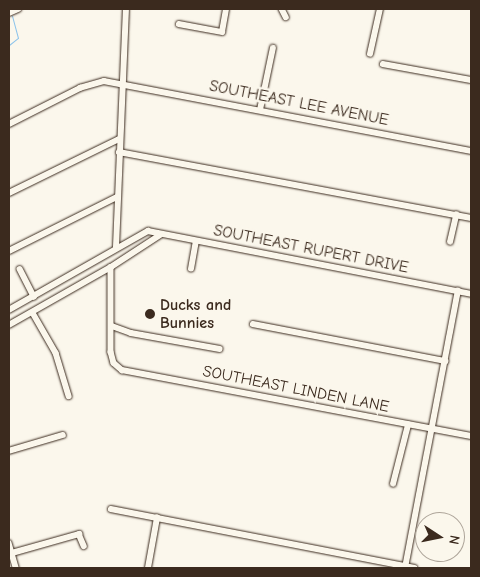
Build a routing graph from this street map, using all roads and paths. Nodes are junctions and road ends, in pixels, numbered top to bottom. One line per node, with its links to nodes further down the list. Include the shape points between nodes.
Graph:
1 (18, 9): 6 (street)
2 (126, 9): 13 (street)
3 (226, 9): 8 (street, via 222,32)
4 (282, 9): 7 (street)
5 (380, 9): 10 (street)
6 (9, 13)
7 (286, 17)
8 (179, 24)
9 (273, 48): 14 (street)
10 (370, 54)
11 (383, 64): 12 (street)
12 (471, 80)
13 (120, 84): 14 (street, SOUTHEAST LEE AVENUE); 15 (street, SOUTHEAST LEE AVENUE, via 91,84); 16 (street)
14 (260, 110): 17 (street, SOUTHEAST LEE AVENUE)
15 (9, 124)
16 (119, 139): 18 (street); 19 (street)
17 (471, 151)
18 (119, 152): 20 (street); 21 (street)
19 (9, 193)
20 (117, 197): 26 (street); 27 (street)
21 (456, 215): 22 (street); 25 (street)
22 (471, 218)
23 (160, 235): 24 (street, SOUTHEAST RUPERT DRIVE); 26 (street, SOUTHEAST RUPERT DRIVE, via 146,231); 28 (street)
24 (196, 242): 30 (street); 31 (street, SOUTHEAST RUPERT DRIVE)
25 (450, 242)
26 (116, 247): 33 (street)
27 (9, 251)
28 (111, 267): 35 (street); 38 (street)
29 (20, 269): 33 (street)
30 (191, 269)
31 (458, 292): 32 (street, SOUTHEAST RUPERT DRIVE); 40 (street)
32 (471, 294)
33 (34, 297): 34 (street)
34 (9, 310)
35 (33, 313): 37 (street); 41 (street, via 56,353)
36 (253, 324): 40 (street)
37 (9, 325)
38 (112, 326): 39 (street, via 131,333); 42 (street, SOUTHEAST LINDEN LANE, via 111,352 116,366 122,370)
39 (220, 349)
40 (445, 361): 43 (street)
41 (69, 396)
42 (408, 425): 43 (street, SOUTHEAST LINDEN LANE); 47 (street)
43 (432, 429): 45 (street, SOUTHEAST LINDEN LANE); 53 (street)
44 (63, 435): 46 (street)
45 (471, 436)
46 (9, 451)
47 (393, 484)
48 (111, 509): 49 (street)
49 (157, 518): 53 (street); 55 (street)
50 (9, 543): 52 (street)
51 (84, 546): 52 (street, via 79,534)
52 (12, 553): 54 (street)
53 (406, 567): 56 (street)
54 (16, 568)
55 (148, 568)
56 (414, 568)

